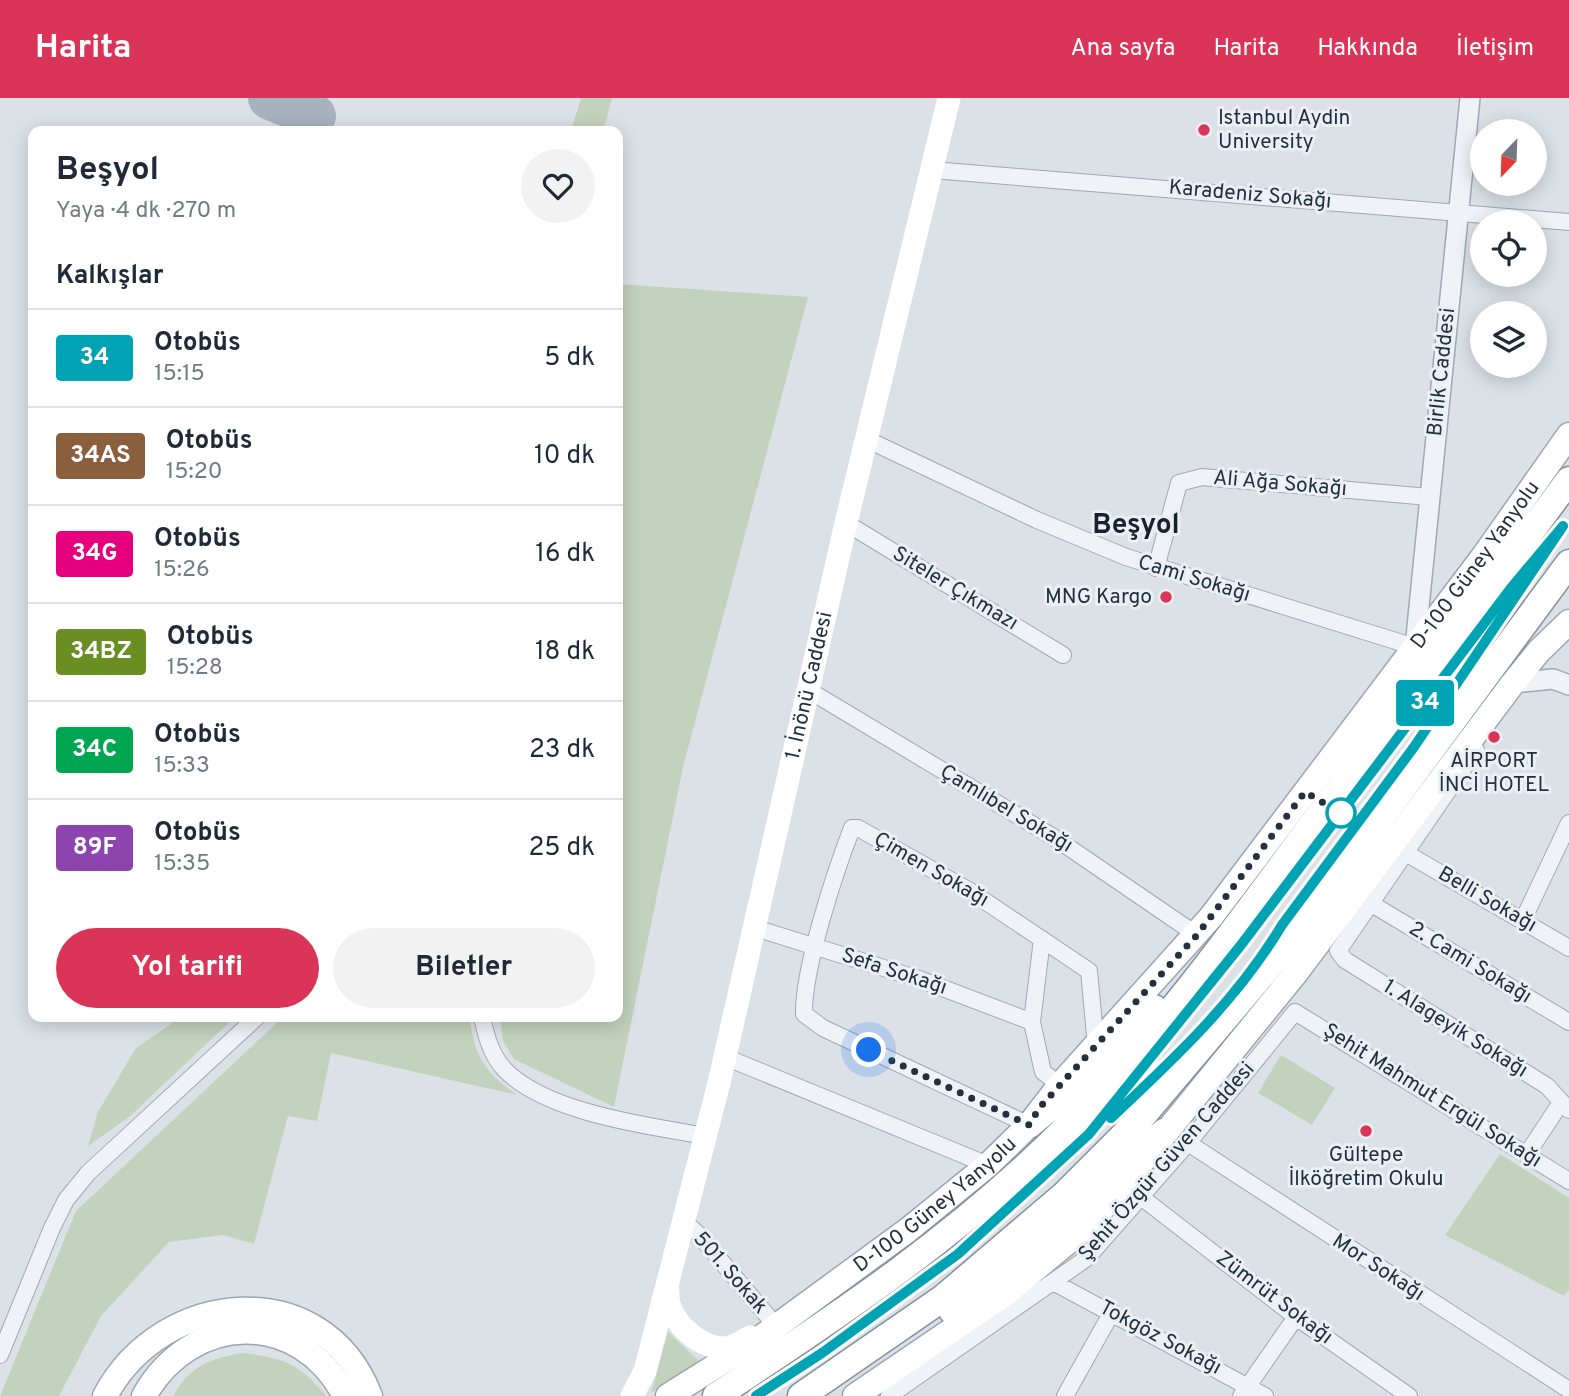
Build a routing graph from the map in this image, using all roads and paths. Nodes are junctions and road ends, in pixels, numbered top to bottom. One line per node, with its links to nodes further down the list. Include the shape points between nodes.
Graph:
1 (949, 98): 3 (main road, 1. İnönü Caddesi)
2 (1470, 98): 4 (street, Birlik Caddesi)
3 (932, 170): 4 (street, Karadeniz Sokağı); 7 (main road, 1. İnönü Caddesi)
4 (1459, 213): 5 (street, Karadeniz Sokağı); 9 (street, Birlik Caddesi)
5 (1569, 222)
6 (1569, 435): 14 (main road, D-100 Güney Yanyolu)
7 (866, 439): 10 (main road, 1. İnönü Caddesi); 12 (street, Cami Sokağı, via 1037,520)
8 (1566, 482): 29 (highway)
9 (1429, 497): 12 (street, Ali Ağa Sokağı, via 1202,477 1179,483); 14 (street, Birlik Caddesi)
10 (846, 523): 15 (street, Siteler Çıkmazı); 18 (main road, 1. İnönü Caddesi)
11 (1569, 563): 57 (highway, via 1288,944 1140,1119 1064,1195 943,1298)
12 (1156, 568): 14 (street, Cami Sokağı)
13 (1569, 622): 16 (main road)
14 (1415, 647): 25 (main road, D-100 Güney Yanyolu)
15 (1063, 655)
16 (1513, 683): 17 (street, via 1553,679); 19 (main road)
17 (1569, 685)
18 (810, 691): 24 (main road, 1. İnönü Caddesi); 25 (street, Çamlıbel Sokağı, via 1055,838)
19 (1482, 723): 21 (street, via 1478,746); 41 (main road)
20 (1569, 823): 23 (street)
21 (1404, 852): 22 (street); 23 (street, Belli Sokağı)
22 (1370, 903): 34 (street, 2. Cami Sokağı); 38 (street, 1. Alageyik Sokağı, via 1338,951 1345,960 1547,1086)
23 (1523, 920): 28 (street, Belli Sokağı)
24 (755, 928): 27 (street, Sefa Sokağı); 36 (main road, 1. İnönü Caddesi)
25 (1197, 935): 35 (main road, D-100 Güney Yanyolu)
26 (1042, 939): 27 (street, Çimen Sokağı, via 970,891 852,828); 31 (street); 35 (street, via 1089,971)
27 (816, 946): 31 (street, Sefa Sokağı); 39 (street, via 804,1014 823,1028)
28 (1569, 948)
29 (1185, 995): 39 (highway, via 1158,1005 1085,1078); 64 (highway, via 1066,1128 969,1216 864,1297)
30 (1295, 1012): 41 (street, Şehit Özgür Güven Caddesi); 42 (street, Şehit Mahmut Ergül Sokağı)
31 (1032, 1021): 37 (street, via 1043,1072)
32 (252, 1022): 53 (street, via 88,1173 66,1200)
33 (484, 1022): 40 (street, via 494,1054 506,1071 532,1089 625,1122)
34 (1569, 1022)
35 (1096, 1046): 37 (main road, D-100 Güney Yanyolu)
36 (725, 1057): 40 (main road, 1. İnönü Caddesi); 43 (street)
37 (1060, 1085): 39 (main road, D-100 Güney Yanyolu)
38 (1565, 1107): 42 (street)
39 (1029, 1125): 43 (main road, D-100 Güney Yanyolu)
40 (706, 1136): 46 (main road, 1. İnönü Caddesi)
41 (1176, 1138): 45 (street, Şehit Özgür Güven Caddesi); 52 (main road, via 1143,1163 1081,1231); 54 (street, Mor Sokağı); 57 (highway, via 1004,1274 868,1368)
42 (1527, 1154): 44 (street, Şehit Mahmut Ergül Sokağı)
43 (988, 1165): 51 (main road, D-100 Güney Yanyolu)
44 (1569, 1181)
45 (1141, 1197): 48 (street, Şehit Özgür Güven Caddesi, via 1102,1243); 50 (street, Zümrüt Sokağı)
46 (684, 1221): 47 (main road, 1. İnönü Caddesi); 51 (street, 501. Sokak)
47 (670, 1275): 51 (main road, via 668,1307 705,1343 725,1348); 62 (main road, via 645,1371)
48 (1054, 1282): 49 (street, Tokgöz Sokağı); 52 (street, Şehit Özgür Güven Caddesi)
49 (1112, 1312): 55 (street, Tokgöz Sokağı); 56 (street)
50 (1296, 1317): 55 (street); 68 (street, Zümrüt Sokağı)
51 (776, 1326): 63 (main road, D-100 Güney Yanyolu)
52 (968, 1331): 65 (main road); 66 (street, Şehit Özgür Güven Caddesi)
53 (0, 1355)
54 (1569, 1390)
55 (1244, 1391): 67 (street, Tokgöz Sokağı)
56 (1071, 1394)
57 (803, 1395)
58 (105, 1396): 61 (main road, via 123,1368 161,1335 209,1312 242,1309 296,1319 320,1332 354,1365)
59 (144, 1396): 60 (main road, via 171,1359 189,1346 222,1332 240,1331 288,1340 326,1367)
60 (345, 1396)
61 (370, 1396)
62 (632, 1396)
63 (668, 1396)
64 (716, 1396)
65 (855, 1396)
66 (890, 1396)
67 (1265, 1396)
68 (1409, 1396)

